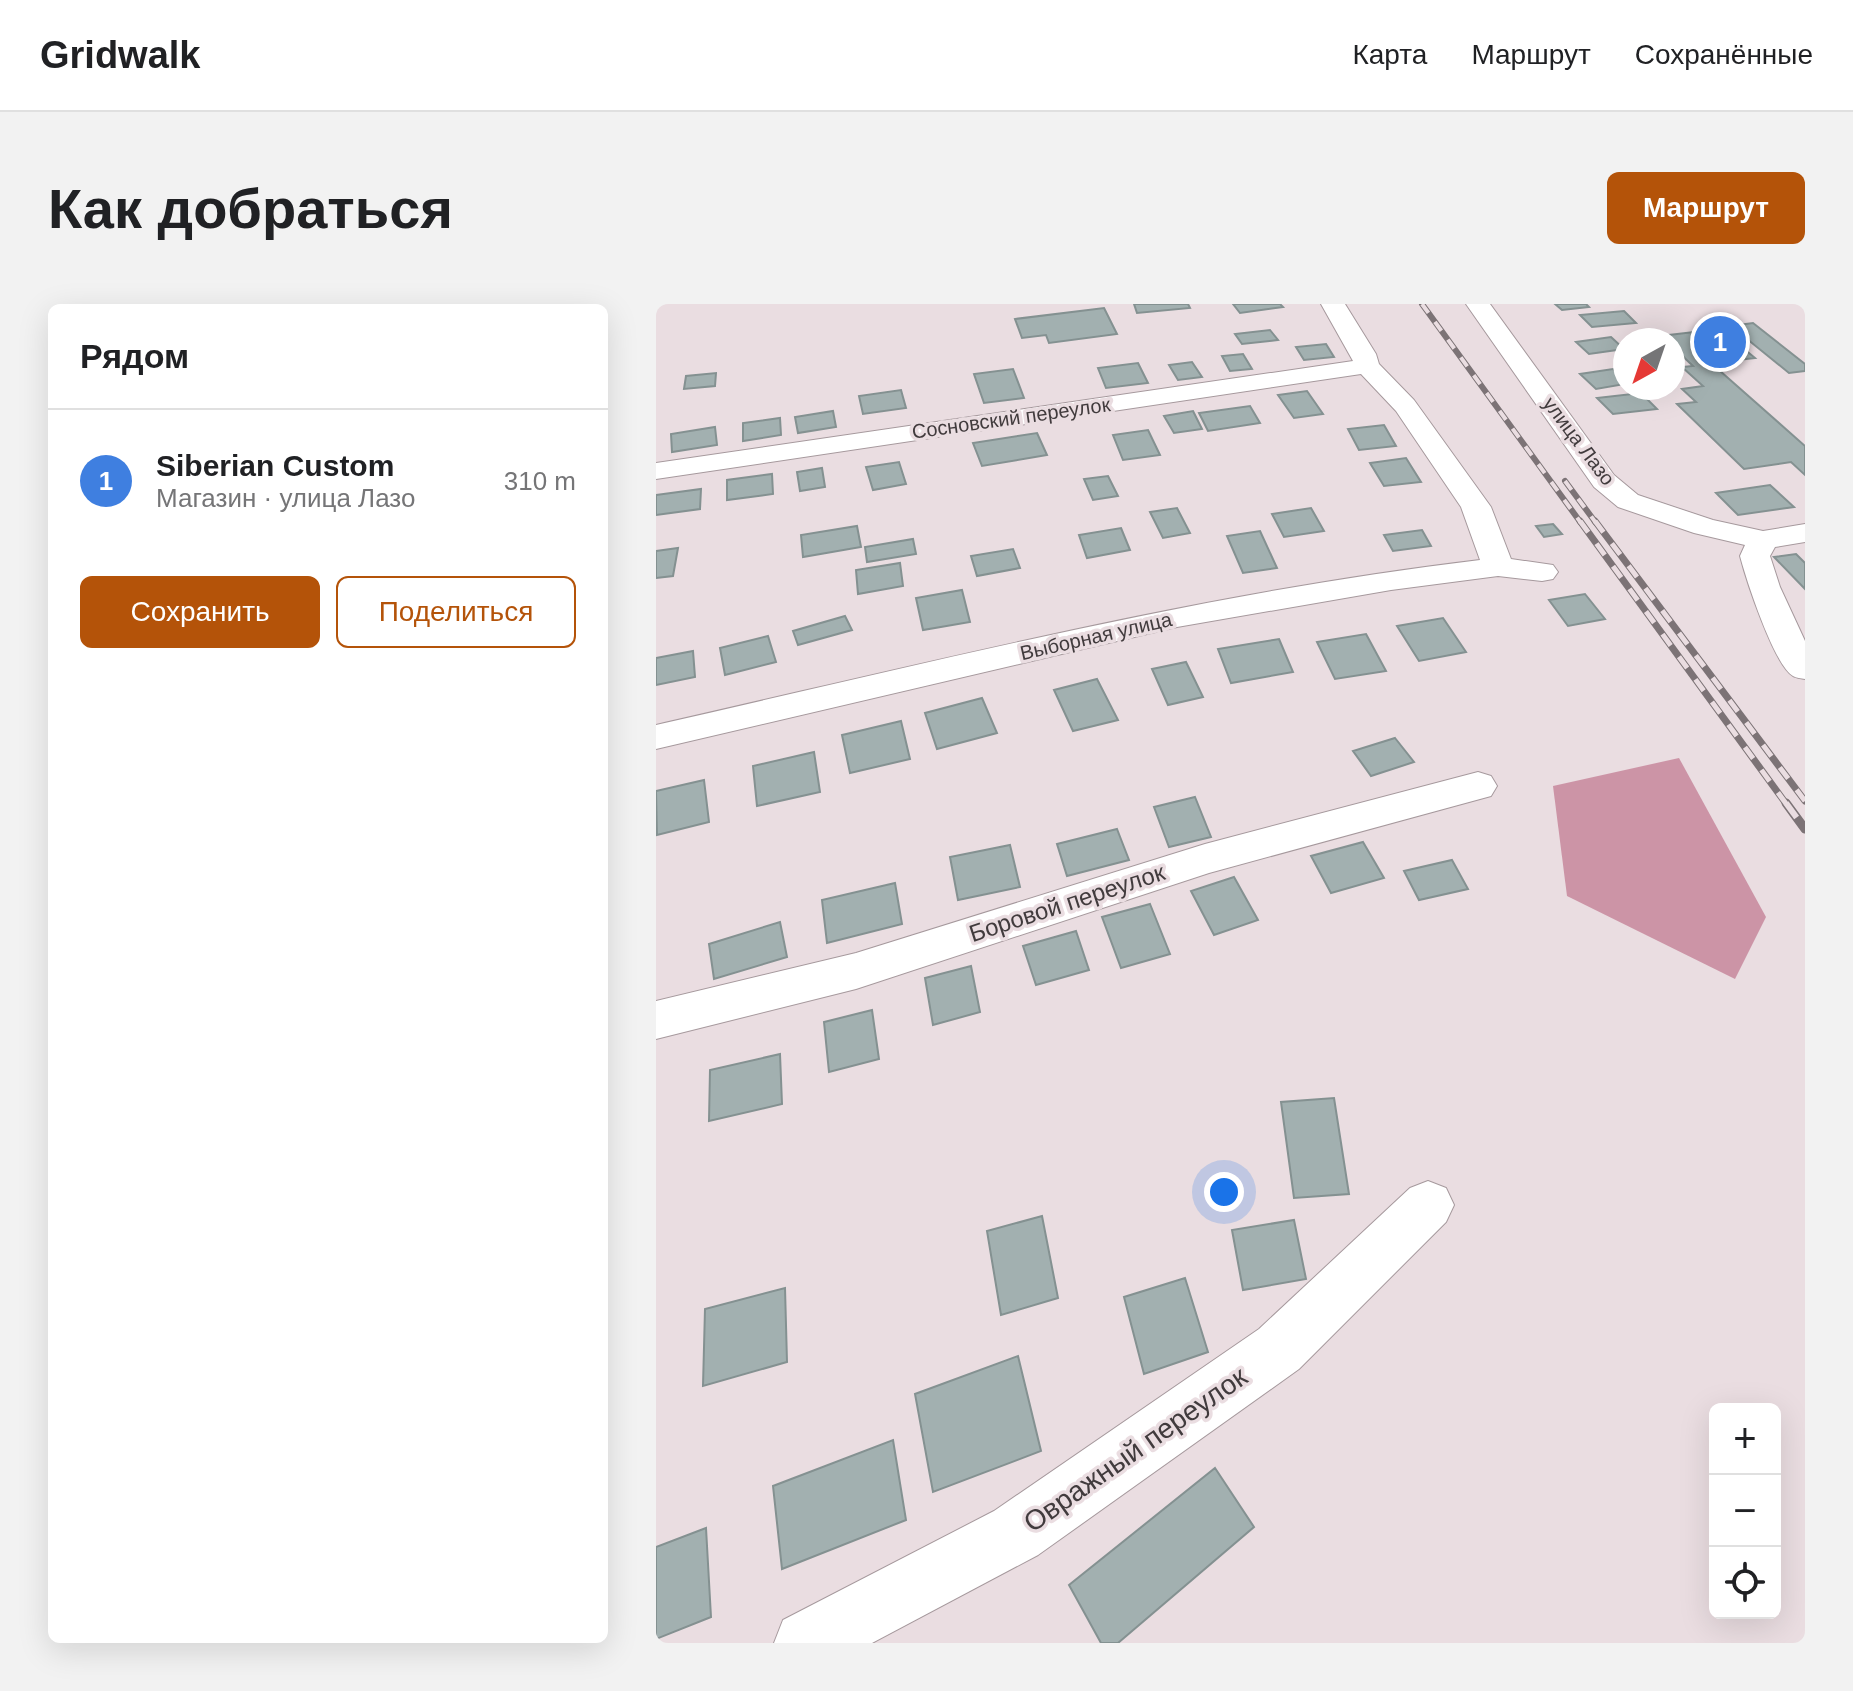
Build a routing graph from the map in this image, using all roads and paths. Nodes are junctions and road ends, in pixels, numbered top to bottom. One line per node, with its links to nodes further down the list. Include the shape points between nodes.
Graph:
1 (1333, 304): 3 (street)
2 (1478, 304): 6 (street, улица Лазо, via 1604,481 1628,501)
3 (1367, 366): 4 (street, Сосновский переулок); 7 (street, via 1405,406 1476,507)
4 (656, 471)
5 (1805, 533): 6 (street)
6 (1763, 540): 9 (street, via 1755,556 1764,587)
7 (1498, 567): 8 (street, Выборная улица); 10 (street, Выборная улица, via 1177,617)
8 (1542, 572)
9 (1805, 668)
10 (656, 737)
11 (1478, 786): 12 (street, Боровой переулок, via 1205,859 856,971)
12 (656, 1020)
13 (1428, 1205): 14 (street, Овражный переулок, via 1279,1349 1016,1533)
14 (806, 1643)

